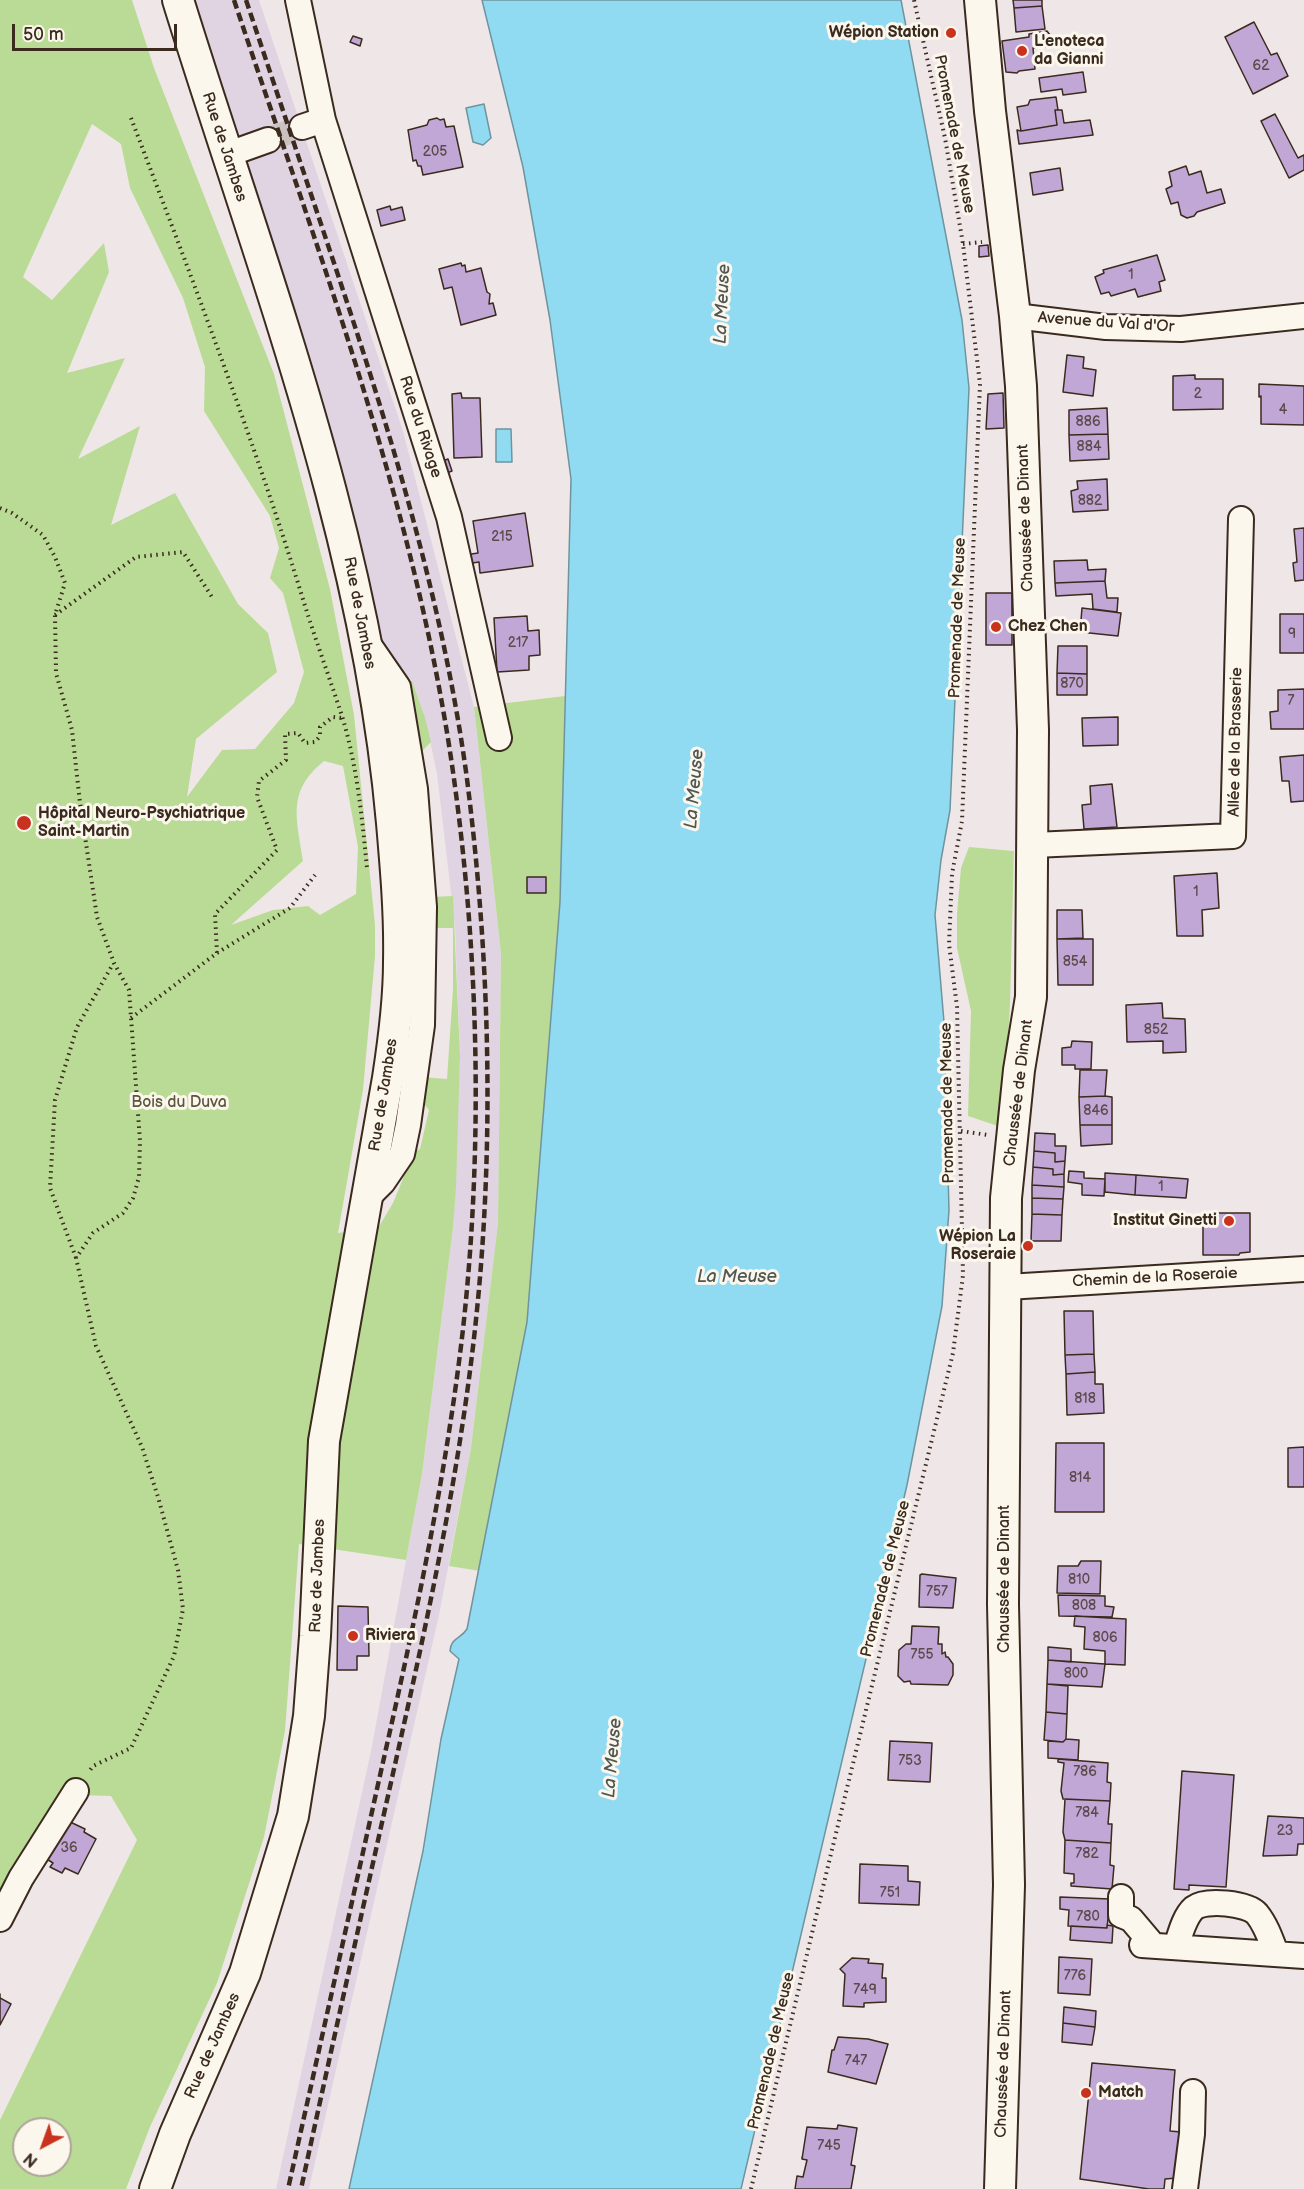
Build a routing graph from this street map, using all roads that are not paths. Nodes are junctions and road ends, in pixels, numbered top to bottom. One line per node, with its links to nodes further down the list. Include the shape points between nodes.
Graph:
1 (178, 0): 5 (main road, Rue de Jambes)
2 (298, 0): 9 (street, Rue du Rivage, via 313,124 449,517)
3 (980, 0): 6 (main road, Chaussée de Dinant)
4 (268, 140): 5 (street)
5 (226, 155): 20 (main road, Rue de Jambes, via 291,350 347,552 388,778 399,962 396,1020 324,1441 309,1716 293,1816 245,1973 175,2134)
6 (1016, 316): 7 (street, Avenue du Val d'Or, via 1106,327 1180,329); 10 (main road, Chaussée de Dinant, via 1032,694)
7 (1304, 316)
8 (1240, 519): 10 (street, Allée de la Brasserie, via 1233,836)
9 (500, 738)
10 (1034, 844): 12 (main road, Chaussée de Dinant, via 1031,997 1006,1198)
11 (1304, 1269): 12 (street, Chemin de la Roseraie)
12 (1007, 1287): 21 (main road, Chaussée de Dinant, via 1003,1604 1009,1885)
13 (76, 1791): 15 (street)
14 (1121, 1897): 16 (street, via 1120,1915 1131,1919)
15 (0, 1919)
16 (1157, 1946): 17 (street); 17 (street, via 1204,1904 1242,1905 1258,1915)
17 (1276, 1953): 18 (street)
18 (1304, 1956)
19 (1193, 2092): 22 (street)
20 (156, 2189)
21 (1000, 2189)
22 (1185, 2189)

